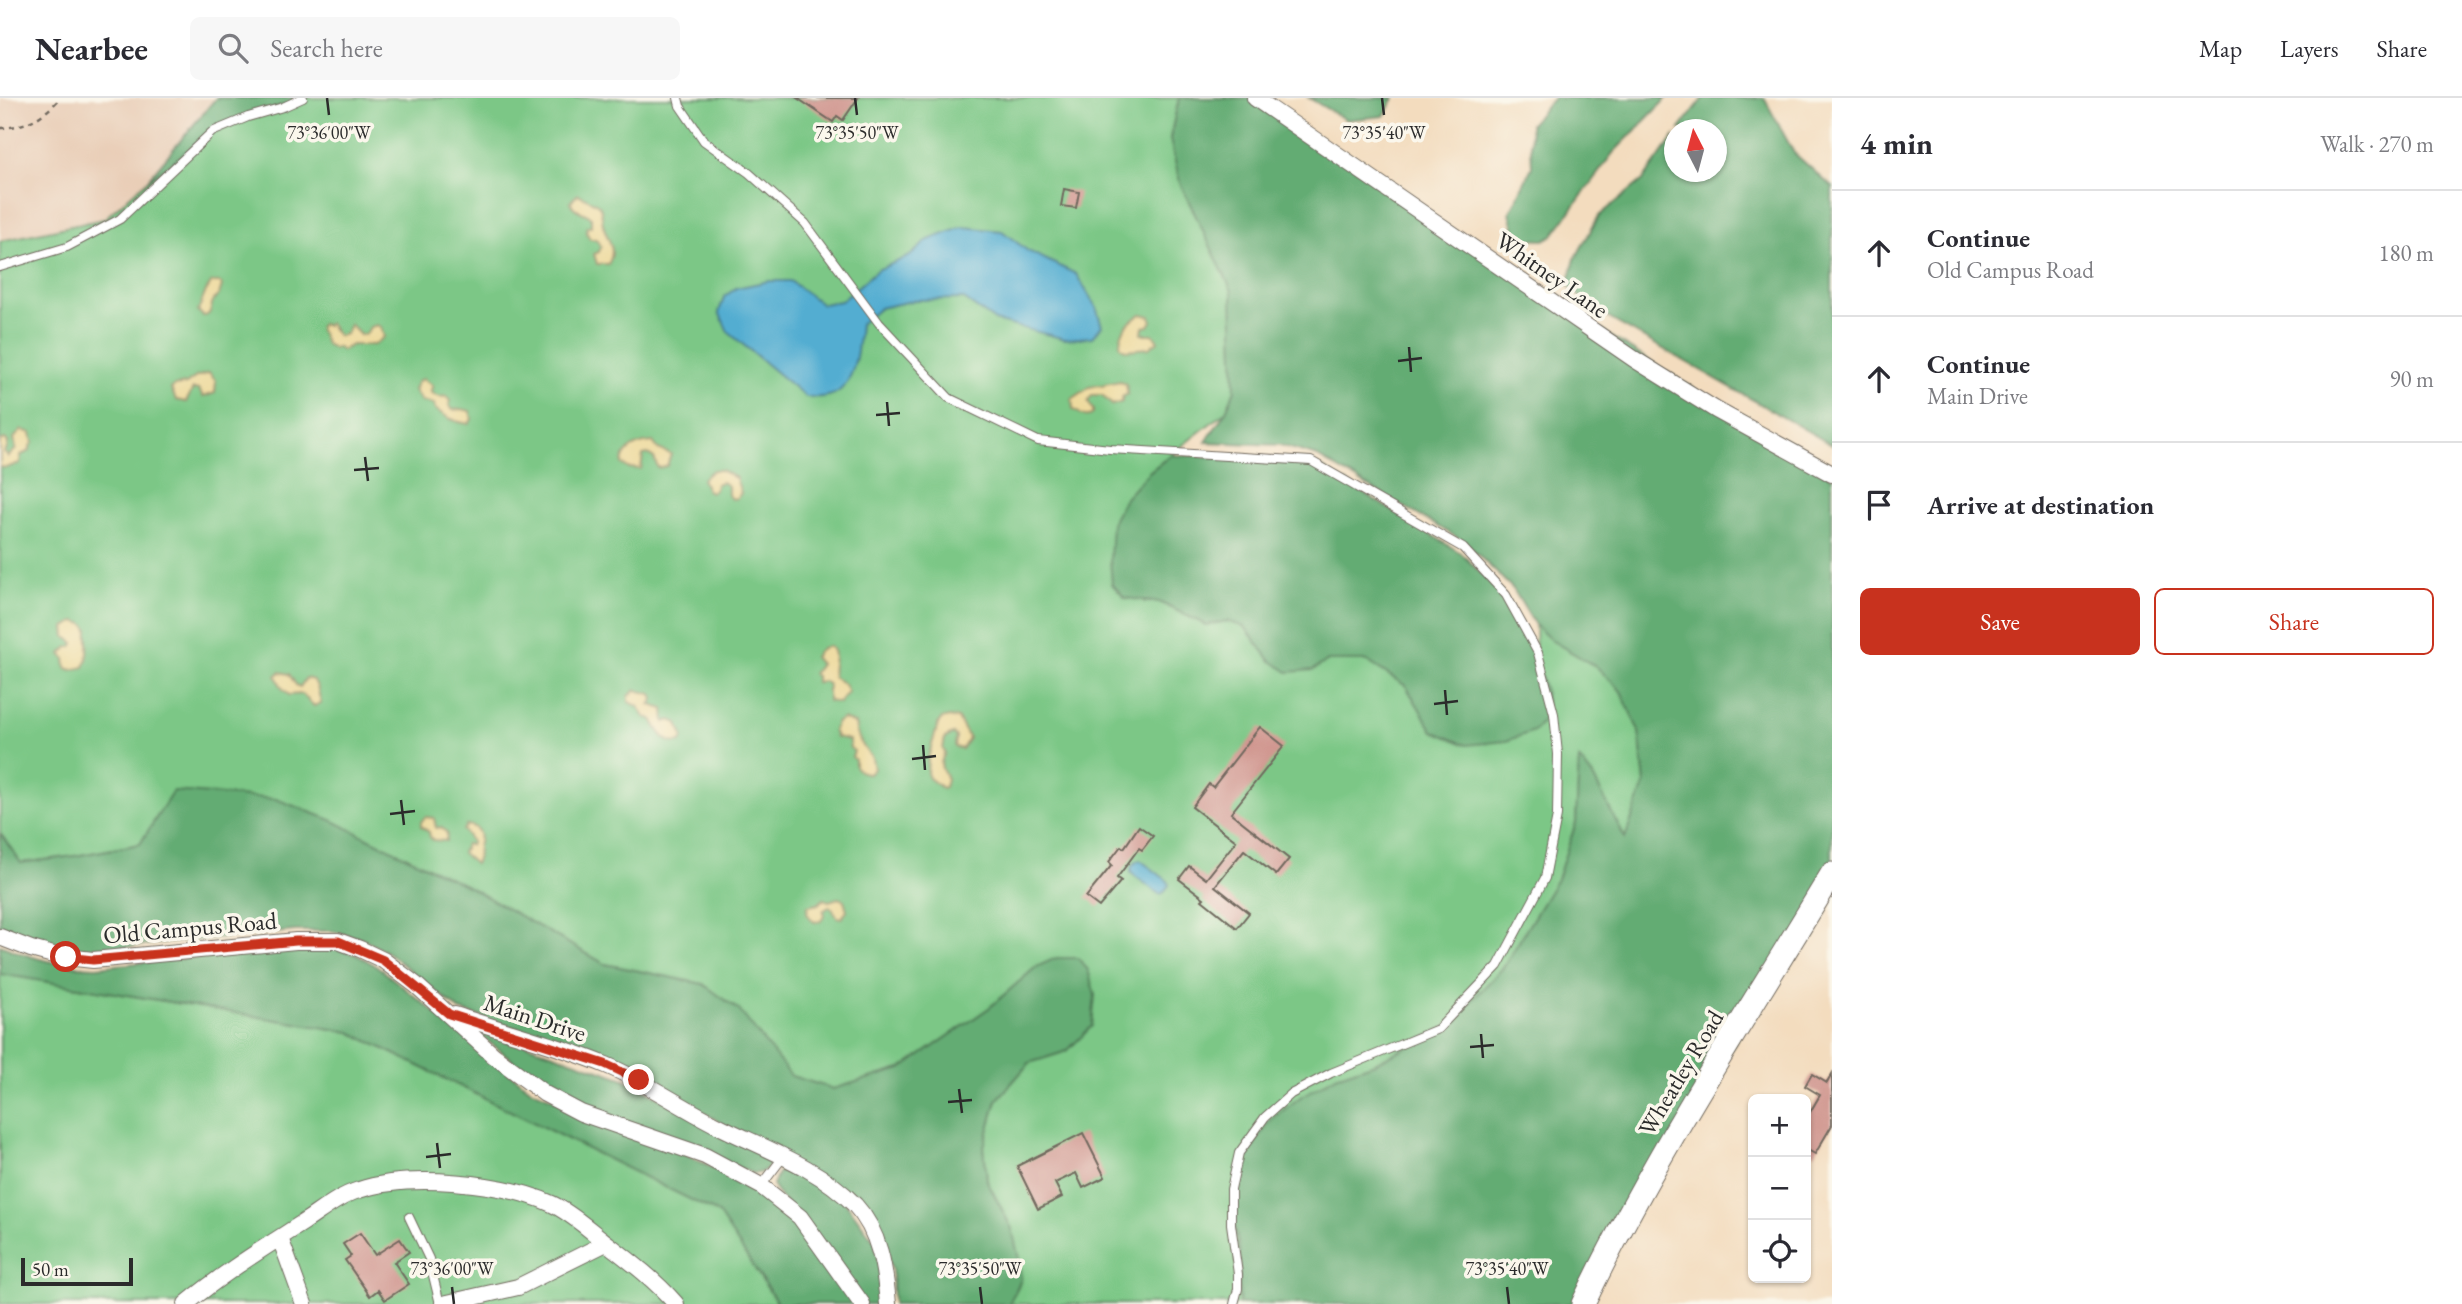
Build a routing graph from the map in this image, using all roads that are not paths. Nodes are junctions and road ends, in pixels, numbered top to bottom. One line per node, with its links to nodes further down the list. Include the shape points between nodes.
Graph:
1 (303, 98): 4 (lane, via 212,132 120,219 67,247)
2 (678, 98): 20 (lane, via 704,141 749,173 805,223 879,323 950,398 1038,441 1311,461 1463,548 1506,595 1538,653 1554,714 1558,754 1557,816 1545,878 1498,966 1438,1029 1331,1073 1292,1094 1265,1117 1239,1153 1231,1189 1238,1274)
3 (1255, 98): 5 (street, Whitney Lane, via 1634,359)
4 (0, 267)
5 (1832, 474)
6 (1832, 874): 21 (main road, Wheatley Road, via 1669,1144)
7 (0, 937): 8 (street, Old Campus Road, via 57,956 93,960 338,941 383,960)
8 (449, 1014): 9 (street, Main Drive, via 605,1064 710,1122); 10 (street, Main Drive, via 545,1094 581,1113 705,1156)
9 (784, 1156): 10 (lane); 19 (street, Main Drive, via 828,1182 856,1207 877,1241)
10 (761, 1186): 18 (street, Main Drive, via 800,1217)
11 (409, 1217): 16 (lane, via 429,1259)
12 (280, 1238): 13 (street, via 356,1190 437,1181 532,1196 572,1216); 14 (street); 15 (street)
13 (606, 1243): 16 (street, via 518,1287); 17 (street)
14 (186, 1304)
15 (304, 1304)
16 (441, 1304)
17 (676, 1304)
18 (862, 1304)
19 (888, 1304)
20 (1234, 1304)
21 (1583, 1304)

